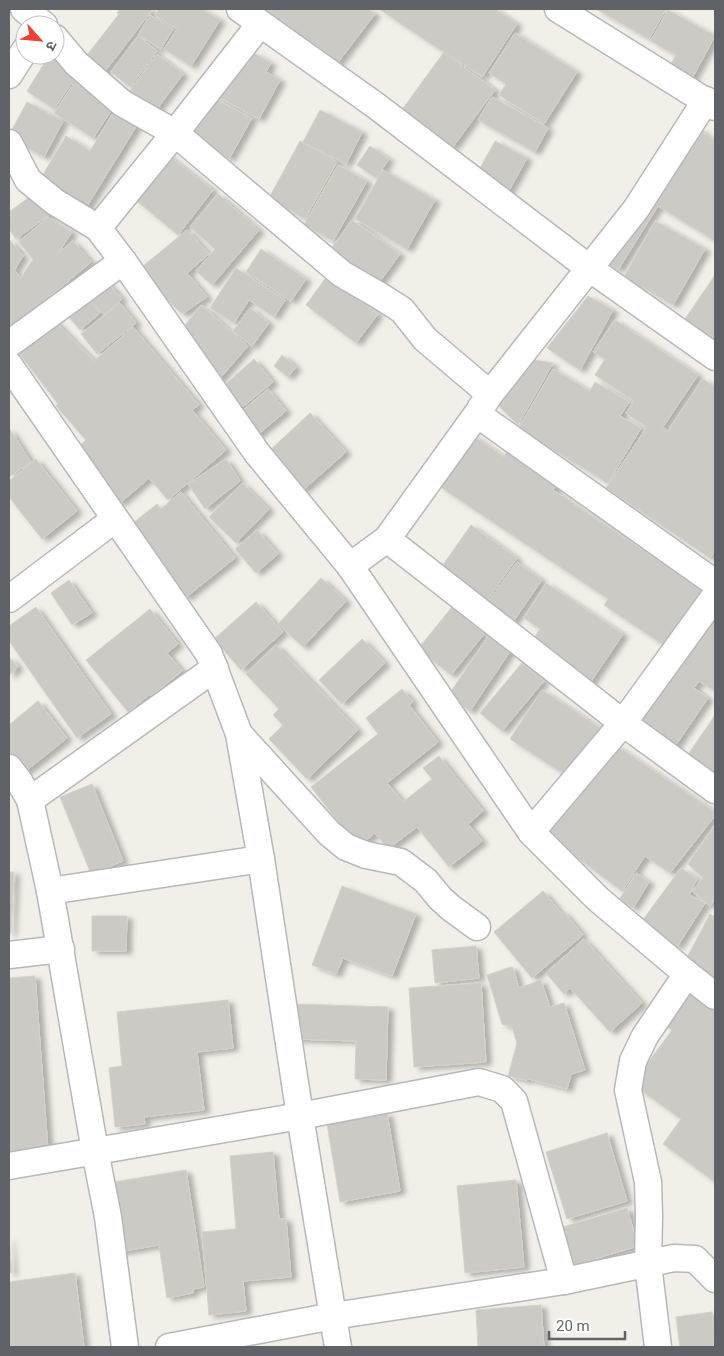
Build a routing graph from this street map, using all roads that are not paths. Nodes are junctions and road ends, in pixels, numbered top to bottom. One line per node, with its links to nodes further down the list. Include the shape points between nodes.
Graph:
1 (240, 9): 3 (street)
2 (558, 9): 5 (street)
3 (260, 24): 6 (street); 10 (street, via 375,105)
4 (65, 50): 6 (street, via 122,103)
5 (710, 104): 10 (street, via 636,209)
6 (175, 133): 8 (street); 14 (street, via 342,274 402,310)
7 (9, 143): 8 (street, via 28,180 55,202)
8 (98, 228): 9 (street)
9 (123, 261): 11 (street); 17 (street, via 257,454)
10 (589, 268): 12 (street); 14 (street)
11 (9, 344)
12 (715, 357)
13 (11, 375): 15 (street)
14 (483, 404): 16 (street); 18 (street)
15 (115, 518): 20 (street); 21 (street, via 209,654)
16 (387, 539): 17 (street); 22 (street)
17 (350, 566): 26 (street)
18 (715, 582)
19 (715, 596): 22 (street)
20 (9, 599)
21 (214, 668): 23 (street); 24 (street)
22 (623, 723): 25 (street); 26 (street)
23 (239, 734): 27 (street); 29 (street, via 329,833 346,847 401,862)
24 (17, 783): 28 (street)
25 (715, 790)
26 (530, 832): 32 (street, via 598,899)
27 (261, 859): 28 (street); 34 (street)
28 (50, 891): 30 (street)
29 (478, 928)
30 (61, 949): 31 (street); 35 (street)
31 (9, 955)
32 (687, 974): 33 (street); 37 (street, via 645,1036 633,1060 628,1090 648,1182)
33 (715, 996)
34 (300, 1116): 35 (street); 39 (street, via 480,1082 502,1089 514,1101); 40 (street)
35 (95, 1150): 36 (street); 41 (street, via 108,1217)
36 (9, 1166)
37 (648, 1264): 38 (street, via 674,1258 695,1260); 39 (street); 44 (street)
38 (714, 1273)
39 (564, 1281): 40 (street)
40 (333, 1316): 42 (street); 43 (street)
41 (125, 1347)
42 (169, 1347)
43 (338, 1347)
44 (658, 1347)

